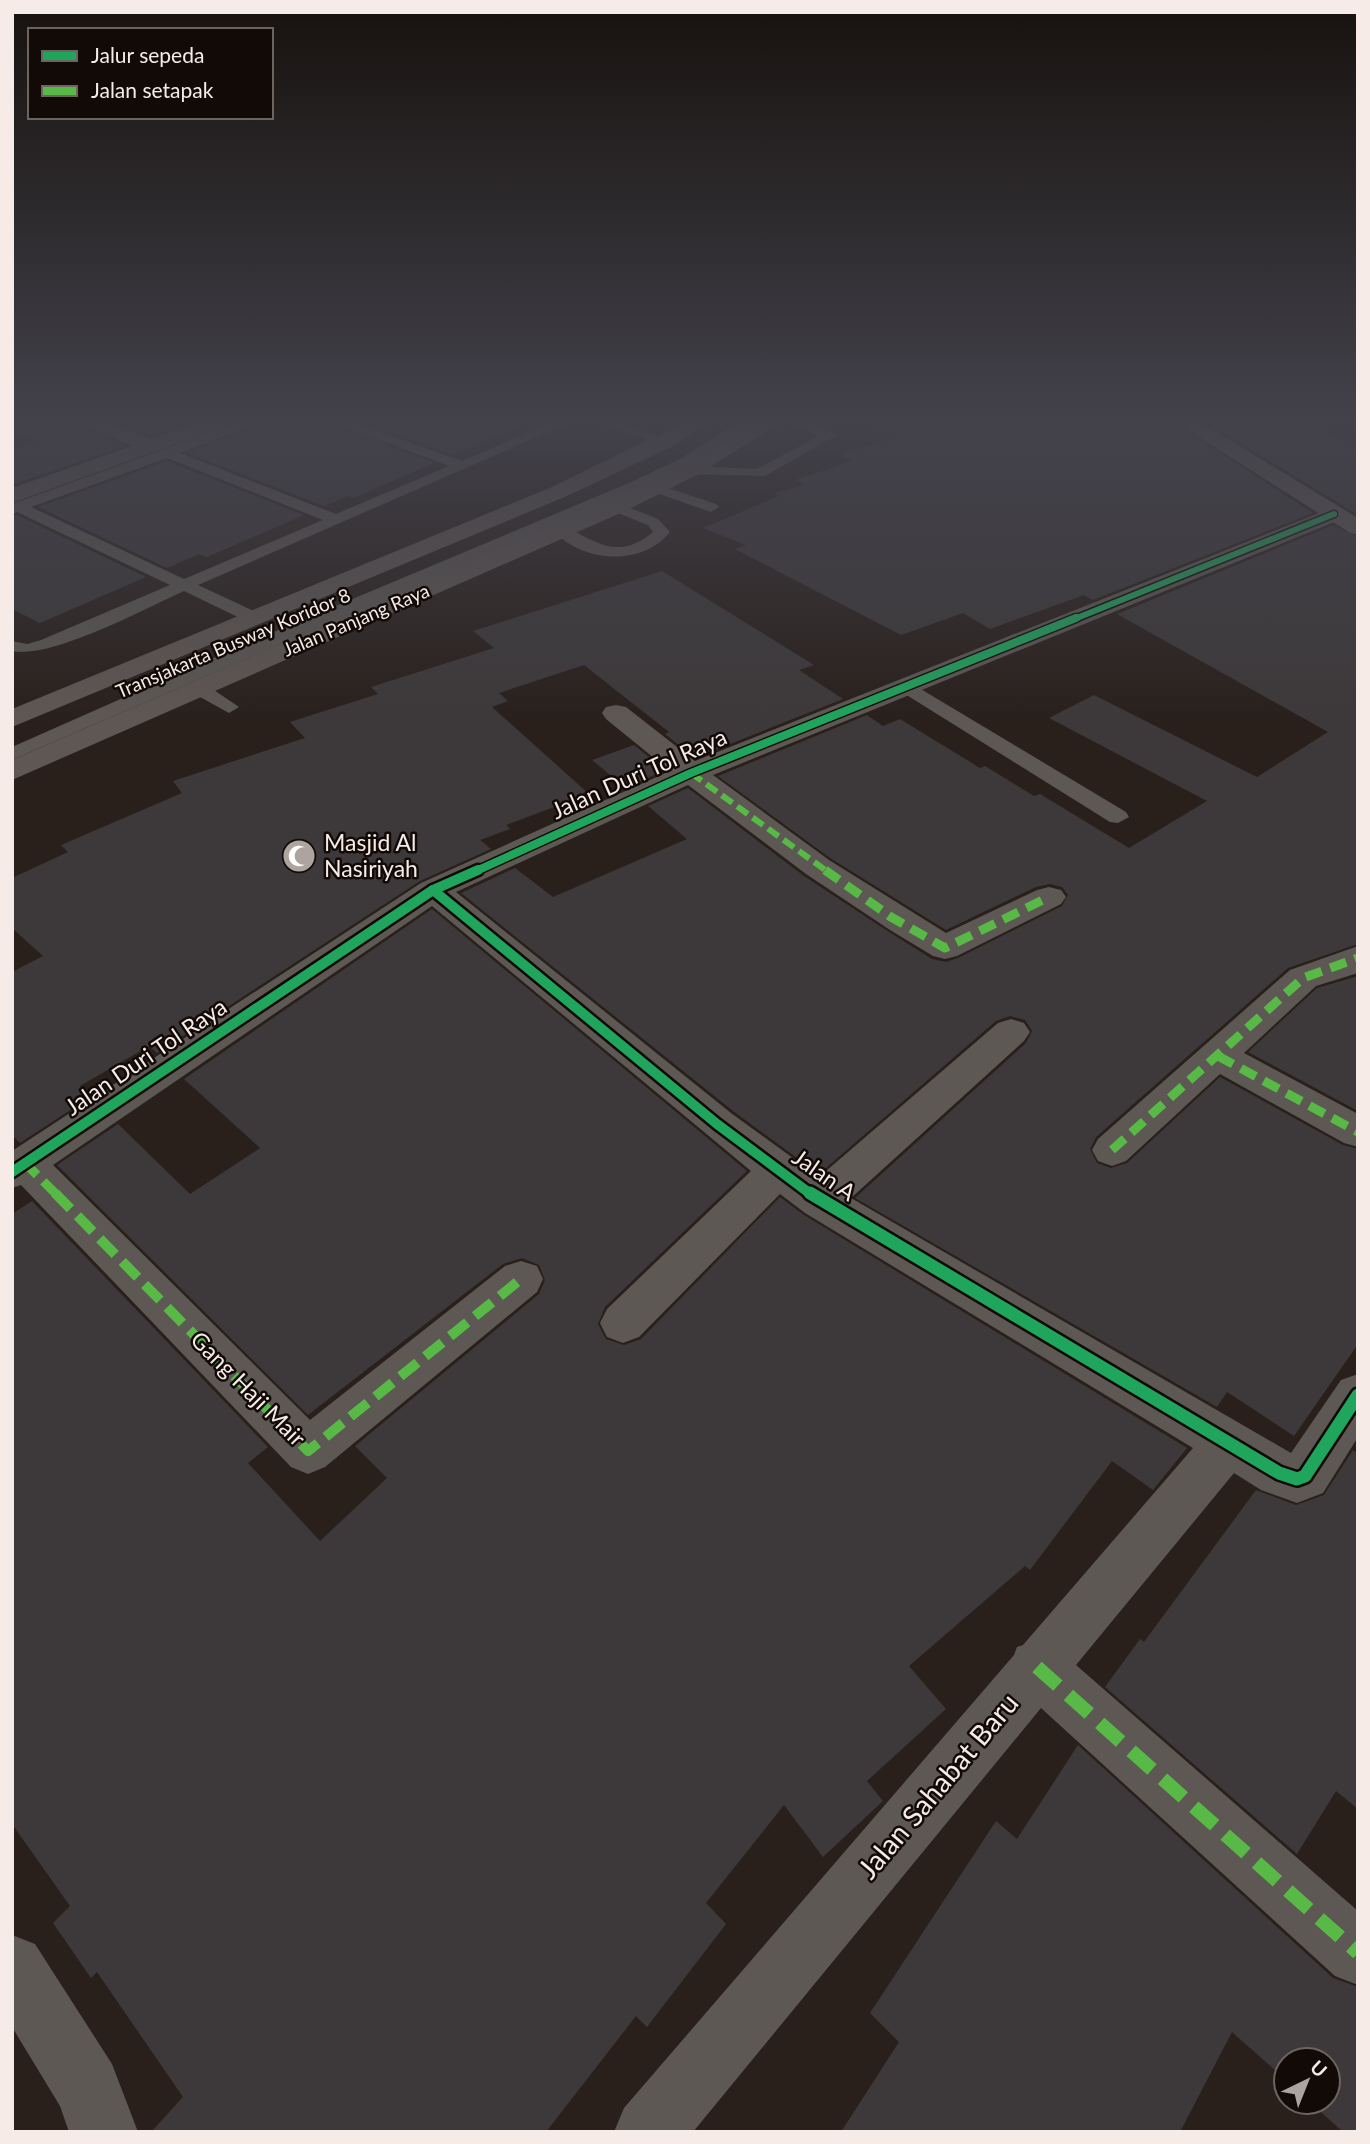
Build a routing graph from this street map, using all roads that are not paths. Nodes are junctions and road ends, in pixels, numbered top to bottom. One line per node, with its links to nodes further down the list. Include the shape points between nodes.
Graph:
1 (59, 522): 12 (lane)
2 (331, 522): 12 (lane)
3 (501, 522): 10 (main road, Jalan Panjang Raya)
4 (520, 522): 10 (lane, Transjakarta Busway Koridor 8)
5 (527, 522): 10 (lane, Transjakarta Busway Koridor 8)
6 (580, 522): 9 (main road, Jalan Panjang Raya)
7 (653, 522): 9 (lane, via 662,532 618,554 598,551)
8 (1343, 522): 17 (street, Jalan Duri Tol Raya)
9 (561, 530): 11 (main road, Jalan Panjang Raya)
10 (448, 551): 11 (main road, via 474,564); 13 (main road, Jalan Panjang Raya); 14 (lane, Transjakarta Busway Koridor 8)
11 (497, 559): 14 (main road, Jalan Panjang Raya)
12 (184, 584): 15 (lane); 16 (lane, via 47,644 27,649)
13 (331, 584): 14 (main road, via 352,582); 15 (main road, Jalan Panjang Raya)
14 (376, 596): 18 (main road, Jalan Panjang Raya); 22 (lane, Transjakarta Busway Koridor 8); 23 (lane, Transjakarta Busway Koridor 8)
15 (252, 617): 21 (main road, Jalan Panjang Raya)
16 (12, 646)
17 (904, 685): 25 (street, Jalan Duri Tol Raya); 26 (lane)
18 (198, 688): 19 (lane); 24 (main road, Jalan Panjang Raya)
19 (229, 707)
20 (615, 713): 25 (street)
21 (12, 719)
22 (12, 736)
23 (12, 754)
24 (12, 771)
25 (691, 773): 27 (street, Jalan Duri Tol Raya); 28 (street, via 891,917 945,948)
26 (1118, 817)
27 (433, 890): 34 (street, Jalan Duri Tol Raya); 35 (street, Jalan A)
28 (1049, 897)
29 (1358, 958): 31 (street, via 1338,969 1313,971 1303,978)
30 (1011, 1032): 36 (street)
31 (1218, 1056): 32 (street); 33 (street)
32 (1358, 1132)
33 (1112, 1150)
34 (19, 1167): 37 (street, Gang Haji Mair, via 308,1451)
35 (778, 1170): 36 (street, Jalan A); 38 (street)
36 (820, 1202): 40 (street, Jalan A)
37 (521, 1279)
38 (623, 1323)
39 (1358, 1395): 40 (street, Jalan A, via 1309,1471 1297,1479 1279,1473)
40 (1229, 1441): 41 (street, Jalan Sahabat Baru)
41 (1037, 1667): 42 (street); 45 (street, Jalan Sahabat Baru)
42 (1358, 1953)
43 (12, 1967): 44 (street, via 88,2088)
44 (104, 2132)
45 (648, 2132)

